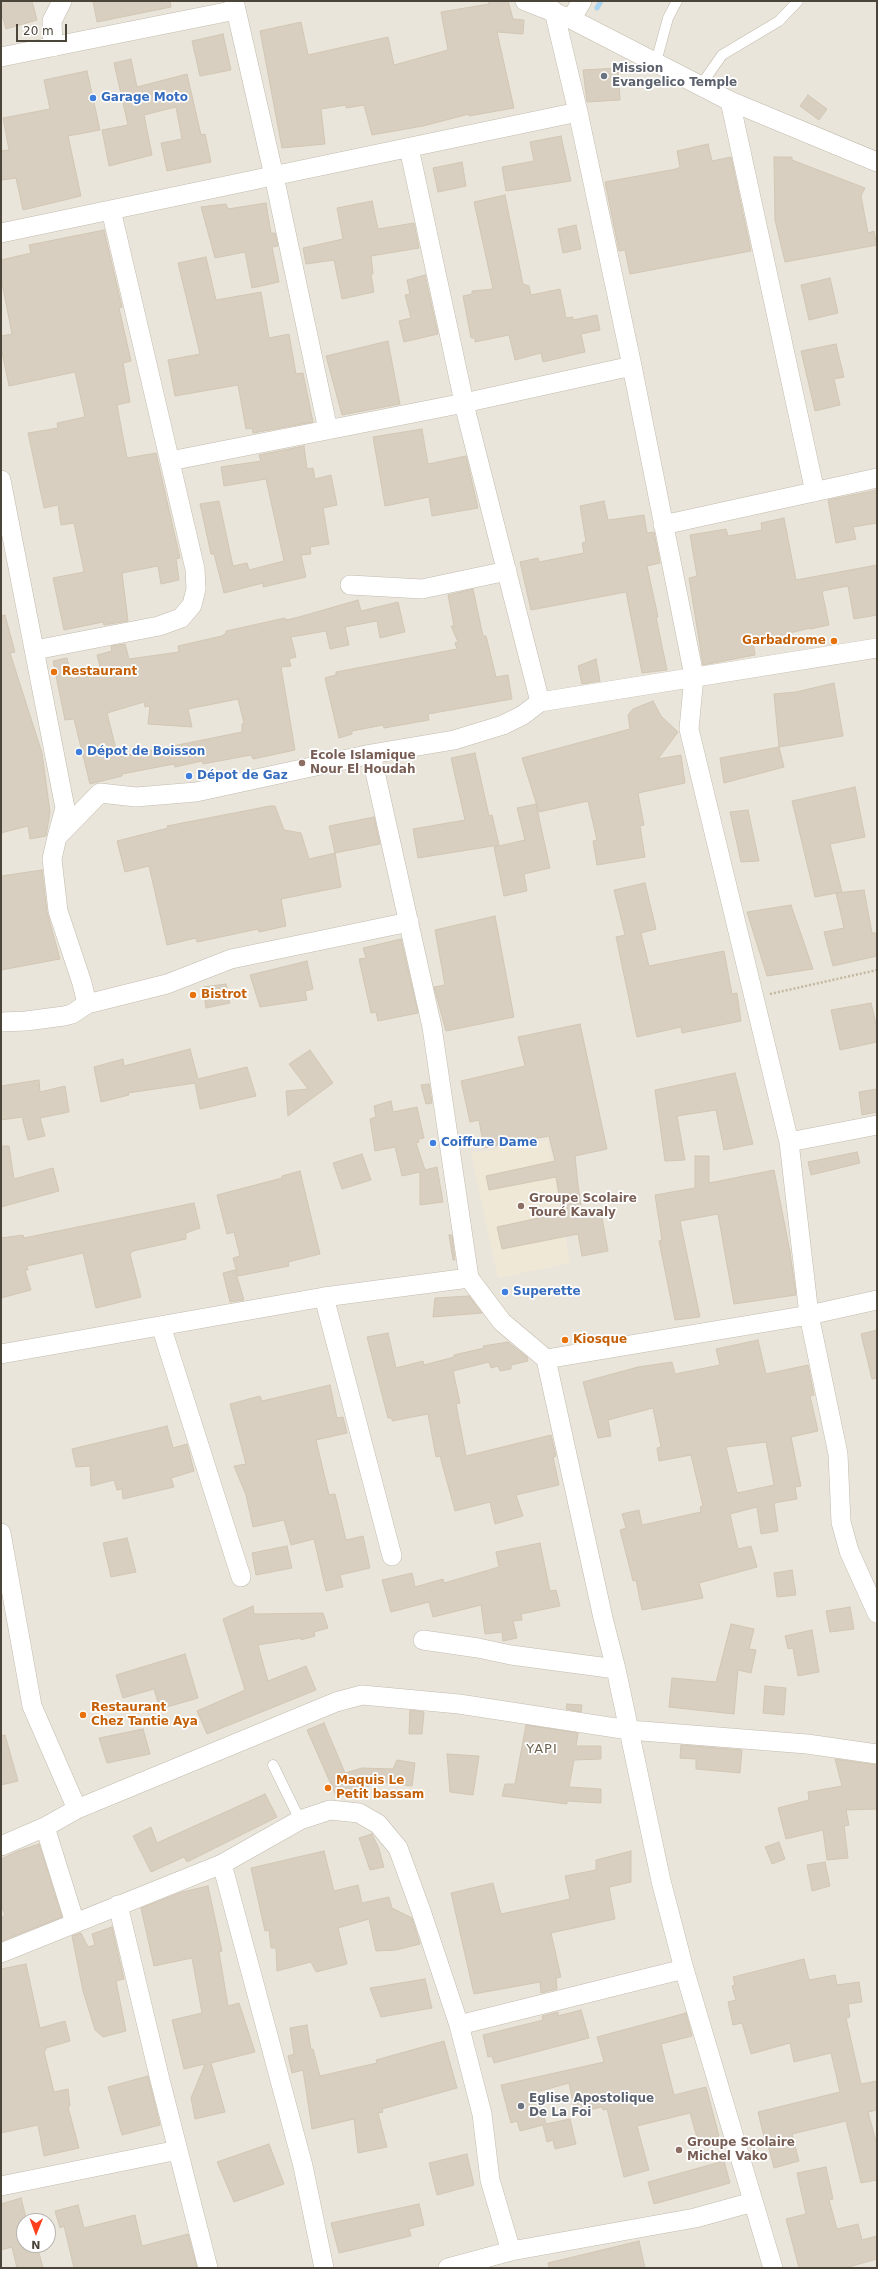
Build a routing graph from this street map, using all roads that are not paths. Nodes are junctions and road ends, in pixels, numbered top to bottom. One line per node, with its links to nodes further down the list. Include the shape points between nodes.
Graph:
1 (62, 1): 9 (street, via 52,21)
2 (525, 1): 7 (street)
3 (582, 1): 8 (street)
4 (677, 1): 11 (lane, via 668,18)
5 (798, 1): 12 (lane, via 779,21 722,55)
6 (235, 6): 9 (street); 17 (street)
7 (554, 11): 8 (street); 14 (street)
8 (571, 19): 11 (street)
9 (53, 47): 10 (street)
10 (1, 57)
11 (656, 62): 12 (street)
12 (701, 85): 13 (street)
13 (730, 101): 16 (street); 26 (street)
14 (578, 112): 15 (street); 20 (street)
15 (408, 148): 17 (street); 21 (street)
16 (877, 162)
17 (274, 176): 18 (street); 22 (street)
18 (111, 210): 19 (street); 23 (street)
19 (1, 234)
20 (632, 366): 21 (street); 27 (street)
21 (464, 402): 22 (street); 28 (street)
22 (328, 430): 23 (street)
23 (170, 461): 31 (street, via 195,569 196,589 192,605 181,618 159,626)
24 (877, 478): 26 (street)
25 (1, 480): 31 (street)
26 (815, 492): 27 (street)
27 (664, 525): 32 (street)
28 (506, 571): 29 (street, via 422,590); 33 (street)
29 (350, 585)
30 (877, 648): 32 (street)
31 (35, 650): 35 (street, via 65,808)
32 (694, 676): 33 (street); 40 (street, via 689,729)
33 (540, 702): 34 (street, via 523,715 496,728 454,740)
34 (371, 754): 35 (street, via 196,792 136,797 100,793); 36 (street)
35 (57, 837): 37 (street, via 52,859 58,911)
36 (409, 922): 37 (street, via 231,959 167,984); 41 (street, via 432,1027)
37 (87, 1004): 38 (street, via 64,1016)
38 (1, 1022)
39 (877, 1125): 40 (street)
40 (789, 1142): 44 (street)
41 (469, 1278): 42 (street); 47 (street, via 502,1322)
42 (324, 1297): 45 (street); 49 (street)
43 (877, 1300): 44 (street)
44 (809, 1315): 47 (street); 51 (street, via 838,1454 842,1522 849,1551)
45 (161, 1326): 46 (street); 50 (street)
46 (1, 1354)
47 (546, 1359): 53 (street)
48 (1, 1533): 57 (street, via 32,1706)
49 (392, 1556)
50 (241, 1577)
51 (877, 1612)
52 (423, 1640): 53 (street)
53 (616, 1669): 54 (street)
54 (629, 1730): 55 (street, via 807,1744); 57 (street, via 459,1704 362,1695 336,1702); 65 (street, via 660,1881)
55 (877, 1754)
56 (273, 1764): 58 (lane)
57 (77, 1809): 59 (street)
58 (300, 1820): 61 (street); 66 (street, via 330,1810 359,1813 378,1824 398,1848)
59 (45, 1827): 60 (street); 63 (street)
60 (1, 1846)
61 (222, 1864): 62 (street); 72 (street, via 304,2166)
62 (118, 1905): 63 (street); 67 (street)
63 (75, 1923): 64 (street)
64 (1, 1953)
65 (684, 1970): 66 (street); 69 (street)
66 (459, 2025): 70 (street, via 482,2114 490,2180)
67 (178, 2150): 68 (street); 71 (street)
68 (1, 2186)
69 (753, 2202): 70 (street, via 695,2218); 74 (street)
70 (511, 2251): 73 (street)
71 (208, 2268)
72 (324, 2268)
73 (448, 2268)
74 (773, 2268)

